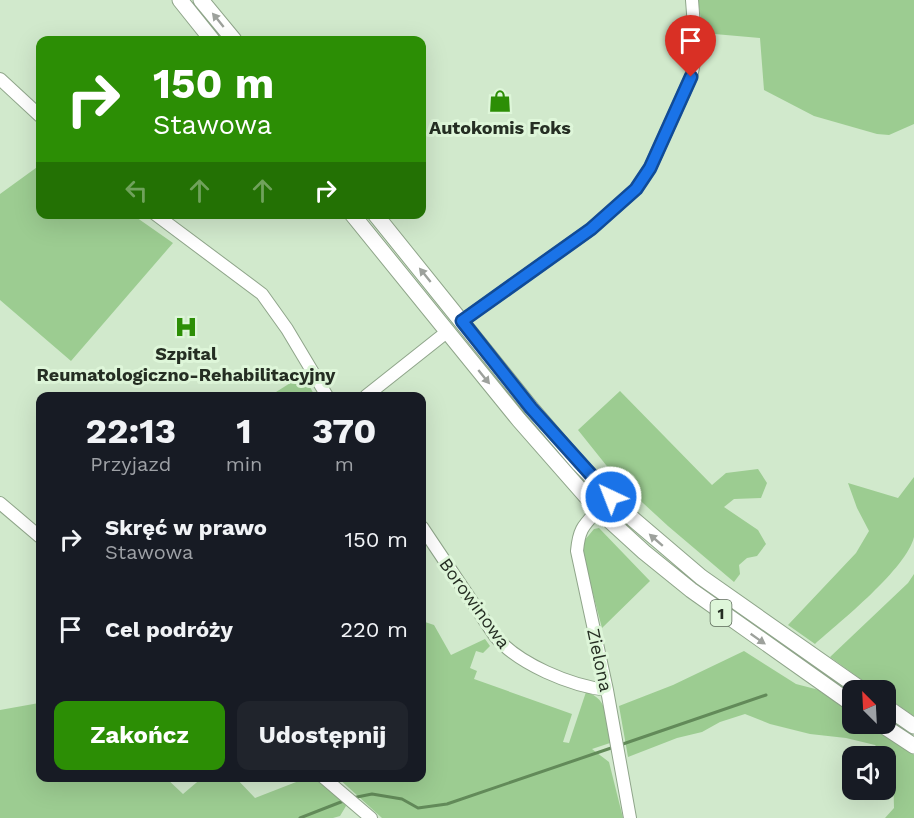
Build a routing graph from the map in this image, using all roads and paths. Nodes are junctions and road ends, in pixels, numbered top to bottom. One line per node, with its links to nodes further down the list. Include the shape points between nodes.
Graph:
1 (180, 0): 4 (main road)
2 (201, 0): 5 (main road, one-way to 2)
3 (692, 0): 12 (street, via 696,52 691,77 640,184 591,229)
4 (209, 36)
5 (231, 36)
6 (0, 79): 7 (street)
7 (36, 112)
8 (162, 219): 14 (street, via 262,294)
9 (356, 219): 11 (main road, 1)
10 (379, 219): 12 (main road, 1, one-way to 10)
11 (433, 314): 12 (main road); 13 (main road, 1)
12 (462, 321): 20 (main road, 1, one-way to 12, via 701,577 633,519 579,464)
13 (448, 331): 15 (street); 17 (main road, 1, one-way to 17)
14 (325, 392)
15 (371, 392)
16 (0, 503): 19 (street)
17 (598, 510): 21 (street, Zielona, via 578,535 577,551); 22 (main road, 1, one-way to 22, via 691,590)
18 (426, 533): 21 (street, Borowinowa, via 495,636 513,654 539,669)
19 (36, 534)
20 (848, 680)
21 (607, 690): 29 (street, Zielona)
22 (842, 697)
23 (896, 713): 24 (main road)
24 (909, 722)
25 (895, 734): 26 (main road)
26 (914, 746)
27 (329, 782): 28 (street)
28 (371, 818)
29 (630, 818)

